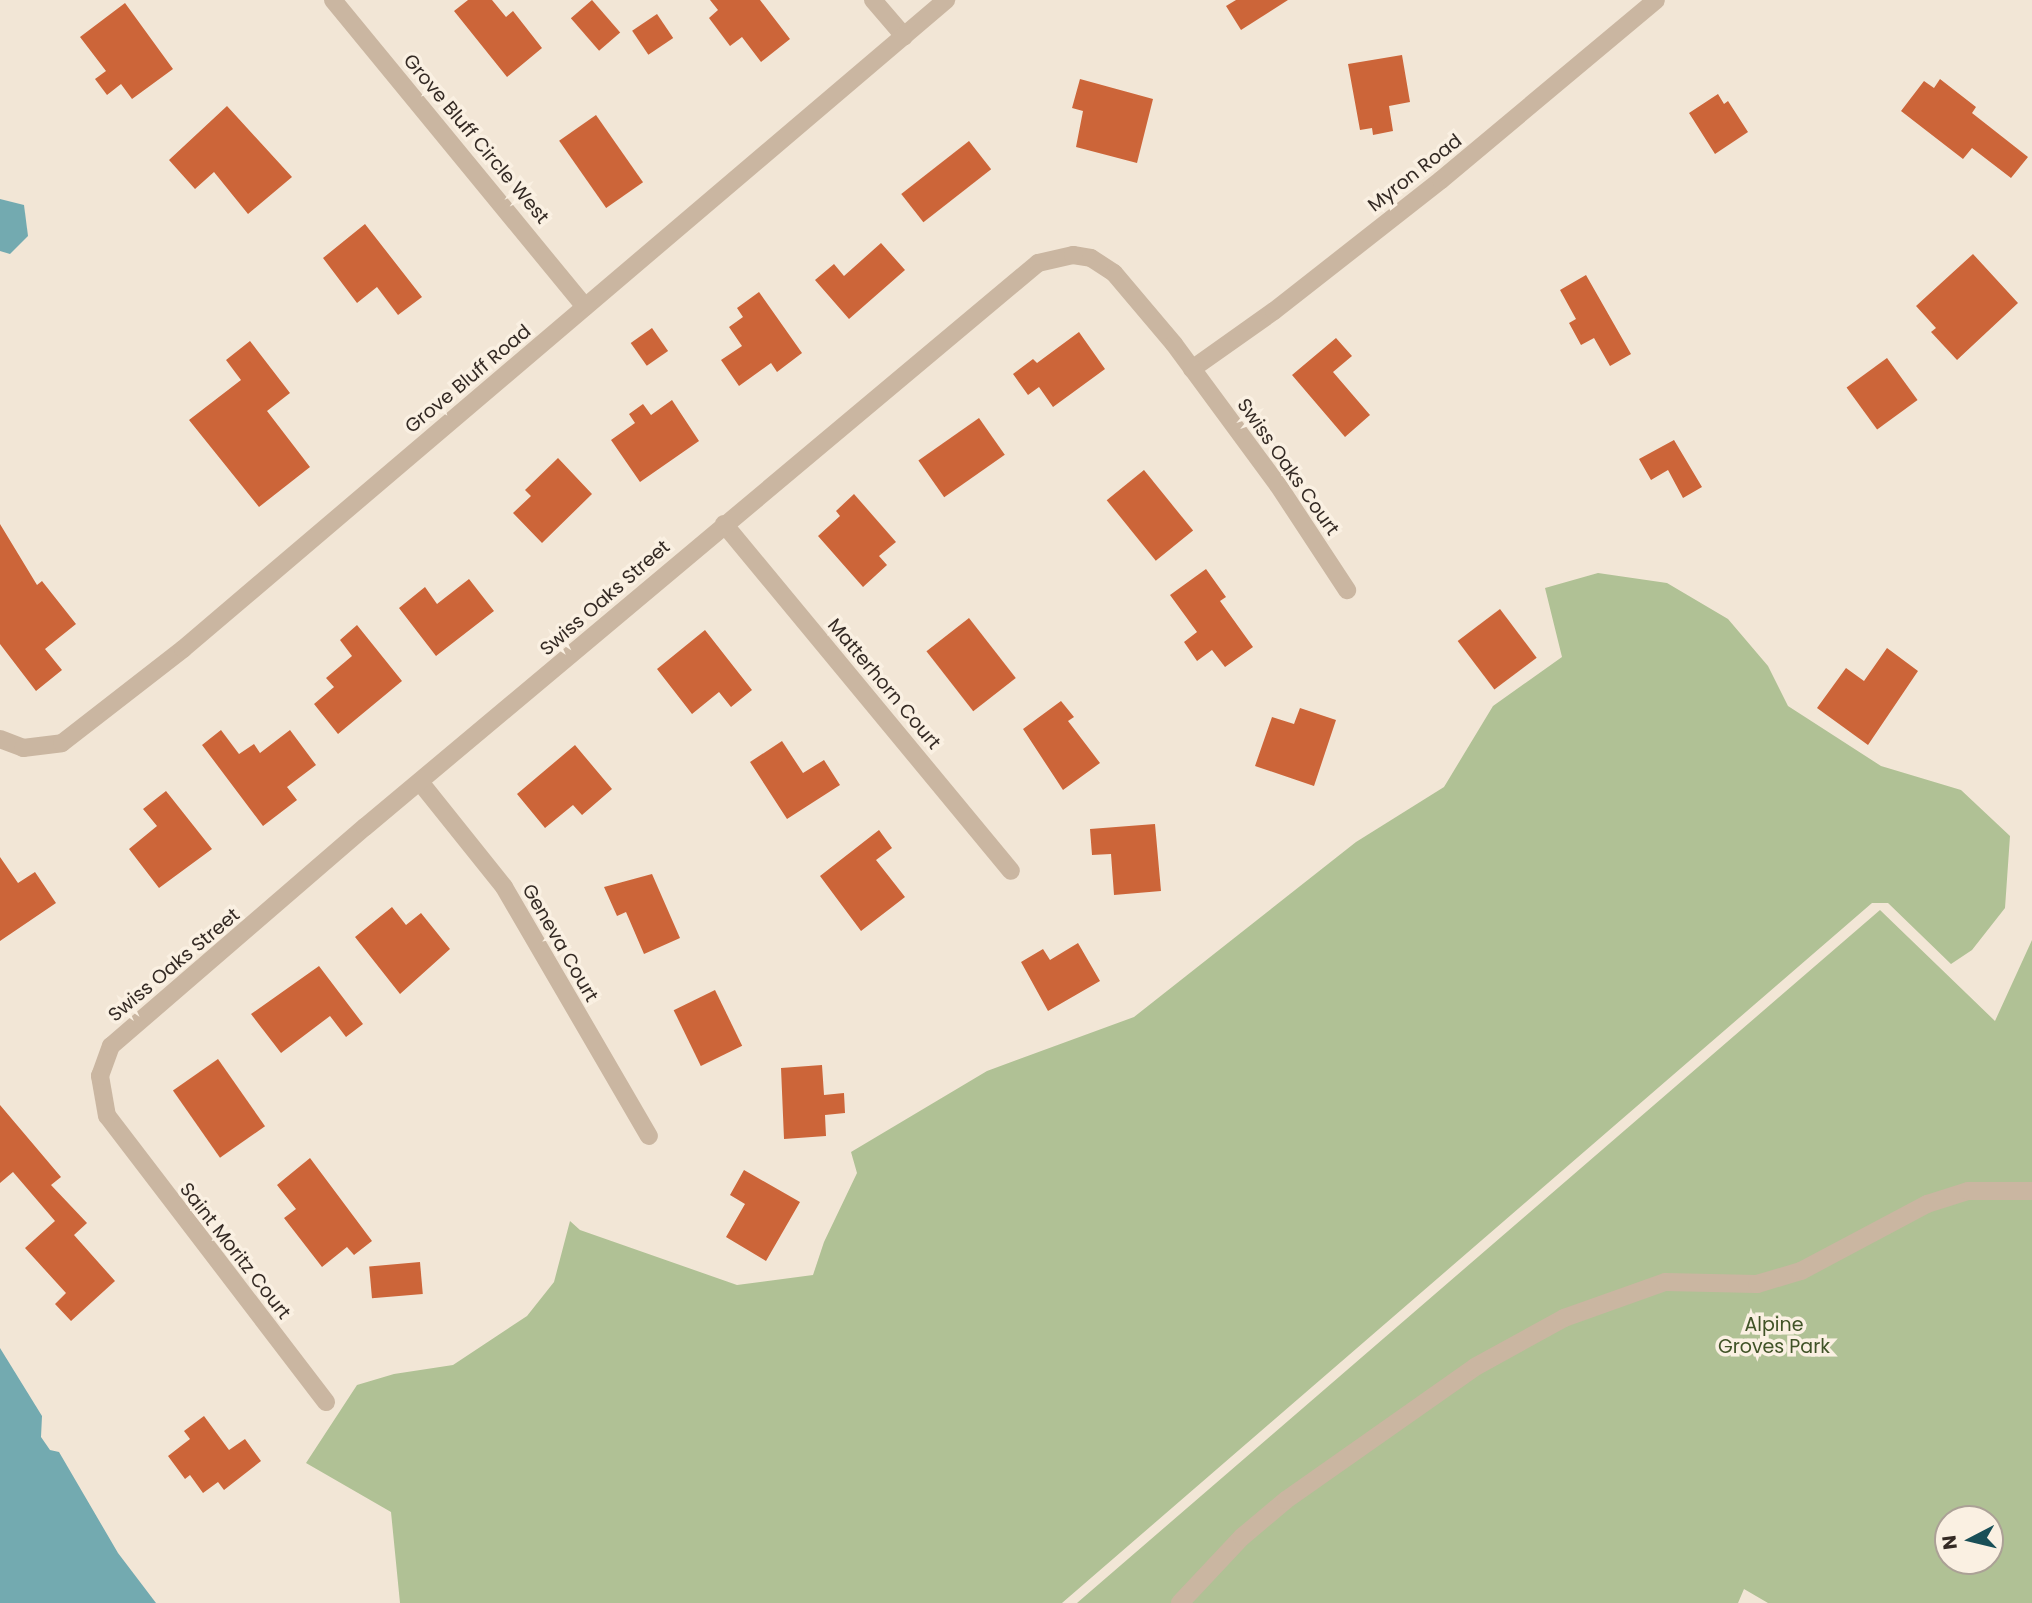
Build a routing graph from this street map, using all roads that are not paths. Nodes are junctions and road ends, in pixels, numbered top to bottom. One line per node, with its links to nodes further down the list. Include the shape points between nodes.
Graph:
1 (333, 0): 6 (street, Grove Bluff Circle West)
2 (873, 0): 5 (street)
3 (946, 0): 5 (street, Grove Bluff Road)
4 (1656, 0): 7 (street, Myron Road, via 1441,180)
5 (904, 36): 6 (street, Grove Bluff Road)
6 (585, 307): 10 (street, Grove Bluff Road, via 183,649 62,743 23,748)
7 (1192, 369): 8 (street, Swiss Oaks Street, via 1107,267 1091,258 1054,256 1038,263); 9 (street, Swiss Oaks Court, via 1279,485)
8 (724, 524): 11 (street, Swiss Oaks Street); 12 (street, Matterhorn Court)
9 (1347, 590)
10 (0, 739)
11 (420, 782): 13 (street, Swiss Oaks Street, via 254,926 124,1030 111,1046 100,1076 101,1097); 14 (street, Geneva Court, via 504,887)
12 (1011, 871)
13 (112, 1126): 16 (street, Saint Moritz Court)
14 (649, 1136)
15 (2032, 1191): 17 (street, via 1968,1191 1927,1204 1801,1270 1757,1284 1665,1282 1564,1318 1475,1367 1286,1500 1242,1536)
16 (326, 1402)
17 (1180, 1603)

